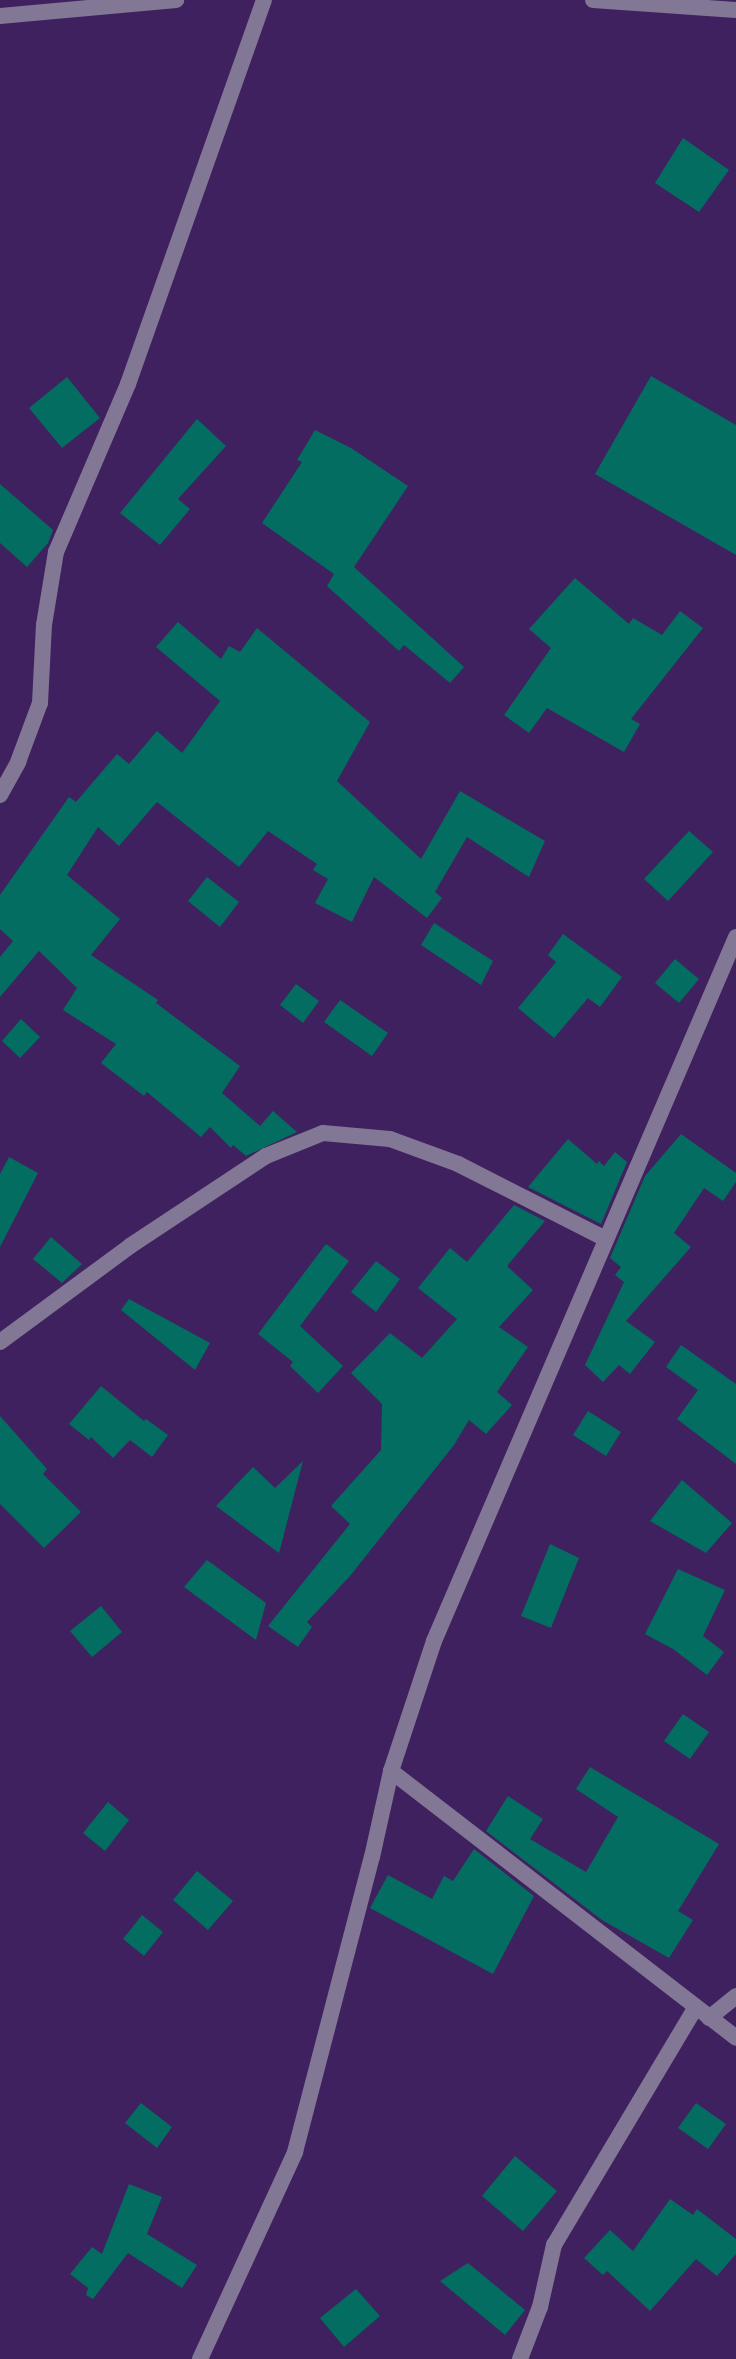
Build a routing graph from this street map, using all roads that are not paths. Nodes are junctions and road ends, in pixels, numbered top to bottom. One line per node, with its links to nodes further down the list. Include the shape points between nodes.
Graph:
1 (176, 0): 5 (street)
2 (264, 0): 6 (street, via 128,384 56,552 44,625 40,703)
3 (593, 0): 4 (street)
4 (736, 10)
5 (0, 16)
6 (0, 795)
7 (736, 937): 8 (street)
8 (606, 1239): 9 (street, via 458,1164 390,1139 323,1133 266,1156 130,1246); 10 (street, via 434,1641)
9 (0, 1342)
10 (391, 1771): 12 (street); 14 (street, via 295,2152)
11 (736, 1996): 12 (street)
12 (703, 2012): 13 (street); 15 (street, via 554,2245 540,2307)
13 (736, 2038)
14 (200, 2359)
15 (520, 2359)

